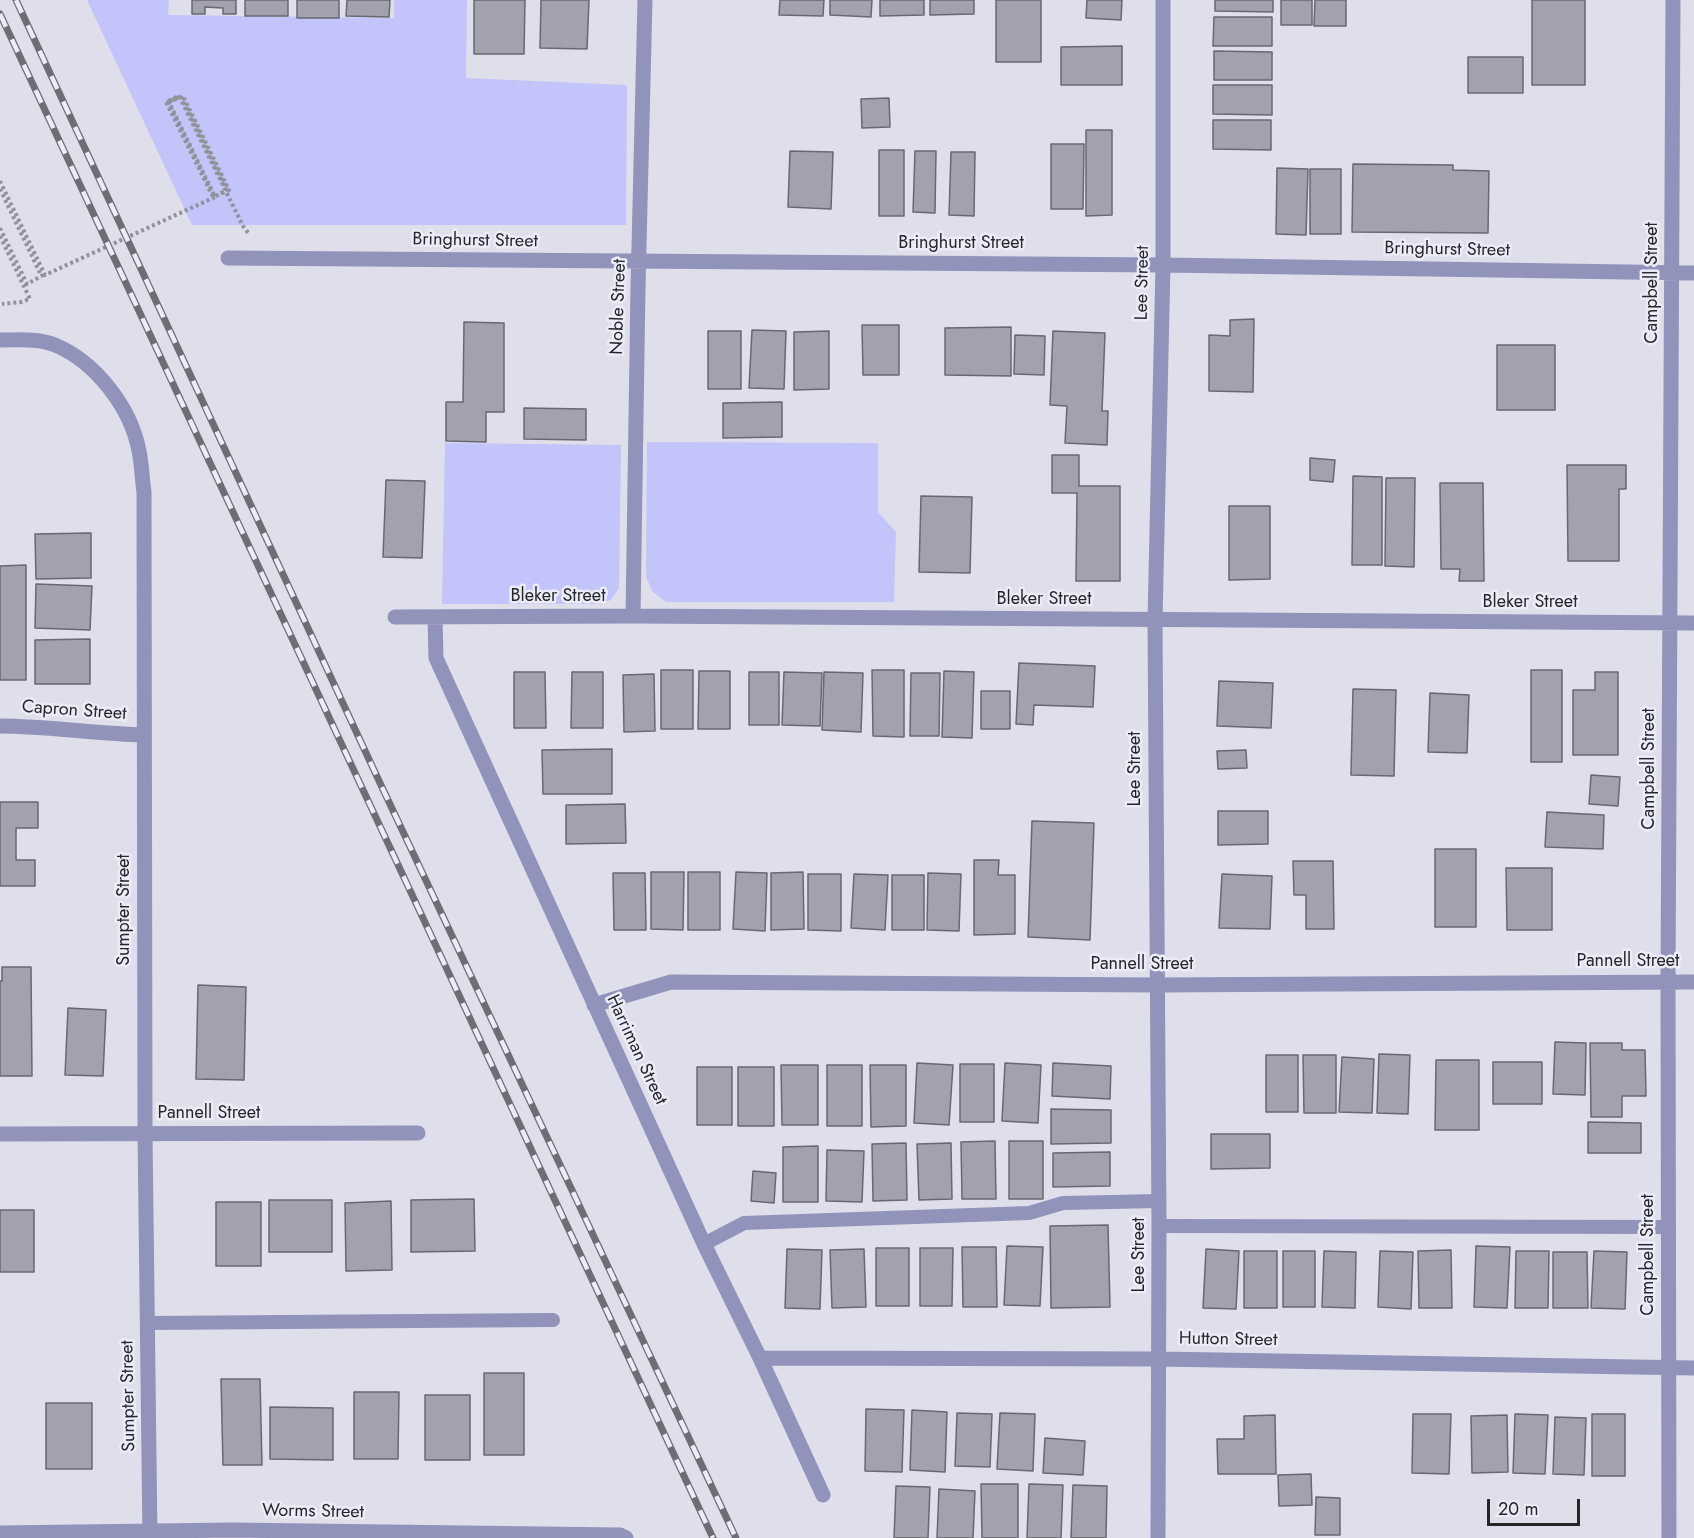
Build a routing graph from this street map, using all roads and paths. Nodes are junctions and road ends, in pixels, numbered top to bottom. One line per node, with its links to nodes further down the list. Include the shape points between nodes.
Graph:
1 (645, 0): 8 (street, Noble Street)
2 (1163, 0): 9 (street, Lee Street)
3 (1673, 0): 10 (street, Campbell Street)
4 (0, 185): 5 (path, via 41,275 25,284); 5 (path, via 43,275 27,284); 7 (path, via 45,275 215,197 210,186 170,102 176,99 183,96 228,190 222,193 214,197 168,102 181,96 186,107 227,190 221,193 213,197 166,102 179,96 243,226)
5 (0, 232): 12 (path, via 30,299)
6 (228, 258): 7 (street, Bringhurst Street)
7 (266, 258): 8 (street, Bringhurst Street)
8 (640, 262): 9 (street, Bringhurst Street); 15 (street, Noble Street)
9 (1163, 265): 10 (street, Bringhurst Street); 17 (street, Lee Street)
10 (1672, 273): 11 (street, Bringhurst Street); 18 (street, Campbell Street)
11 (1694, 273)
12 (2, 304)
13 (0, 340): 21 (street, Sumpter Street, via 54,344 74,356 108,388 132,428 144,492)
14 (394, 616): 16 (street, Bleker Street)
15 (633, 616): 16 (street, Bleker Street); 17 (street, Bleker Street)
16 (435, 617): 25 (street, Harriman Street, via 436,658)
17 (1155, 620): 18 (street, Bleker Street); 24 (street, Lee Street)
18 (1670, 623): 19 (street, Bleker Street); 22 (street, Campbell Street)
19 (1694, 623)
20 (0, 726): 21 (street, Capron Street)
21 (144, 735): 28 (street, Sumpter Street)
22 (1668, 981): 23 (street, Pannell Street); 24 (street, Pannell Street); 31 (street, Campbell Street)
23 (1694, 981)
24 (1157, 985): 25 (street, Pannell Street, via 671,982); 29 (street, Lee Street)
25 (594, 1005): 32 (street, Harriman Street)
26 (418, 1133): 28 (street, Pannell Street)
27 (0, 1134): 28 (street, Pannell Street)
28 (145, 1134): 34 (street, Sumpter Street)
29 (1159, 1201): 30 (street, Lee Street); 32 (lane, via 1063,1203 1029,1213 744,1223)
30 (1159, 1226): 31 (lane); 36 (street, Lee Street)
31 (1669, 1227): 37 (street, Campbell Street)
32 (704, 1244): 35 (street, Harriman Street)
33 (553, 1320): 34 (lane)
34 (148, 1323): 41 (street, Sumpter Street)
35 (760, 1358): 36 (street, Hutton Street); 39 (street, Harriman Street)
36 (1159, 1359): 37 (street, Hutton Street); 43 (street, Lee Street)
37 (1669, 1368): 38 (street, Hutton Street); 44 (street, Campbell Street)
38 (1694, 1368)
39 (823, 1495)
40 (0, 1533): 41 (street, Worms Street)
41 (150, 1535): 42 (street, Worms Street, via 291,1531)
42 (626, 1538)
43 (1158, 1538)
44 (1669, 1538)

